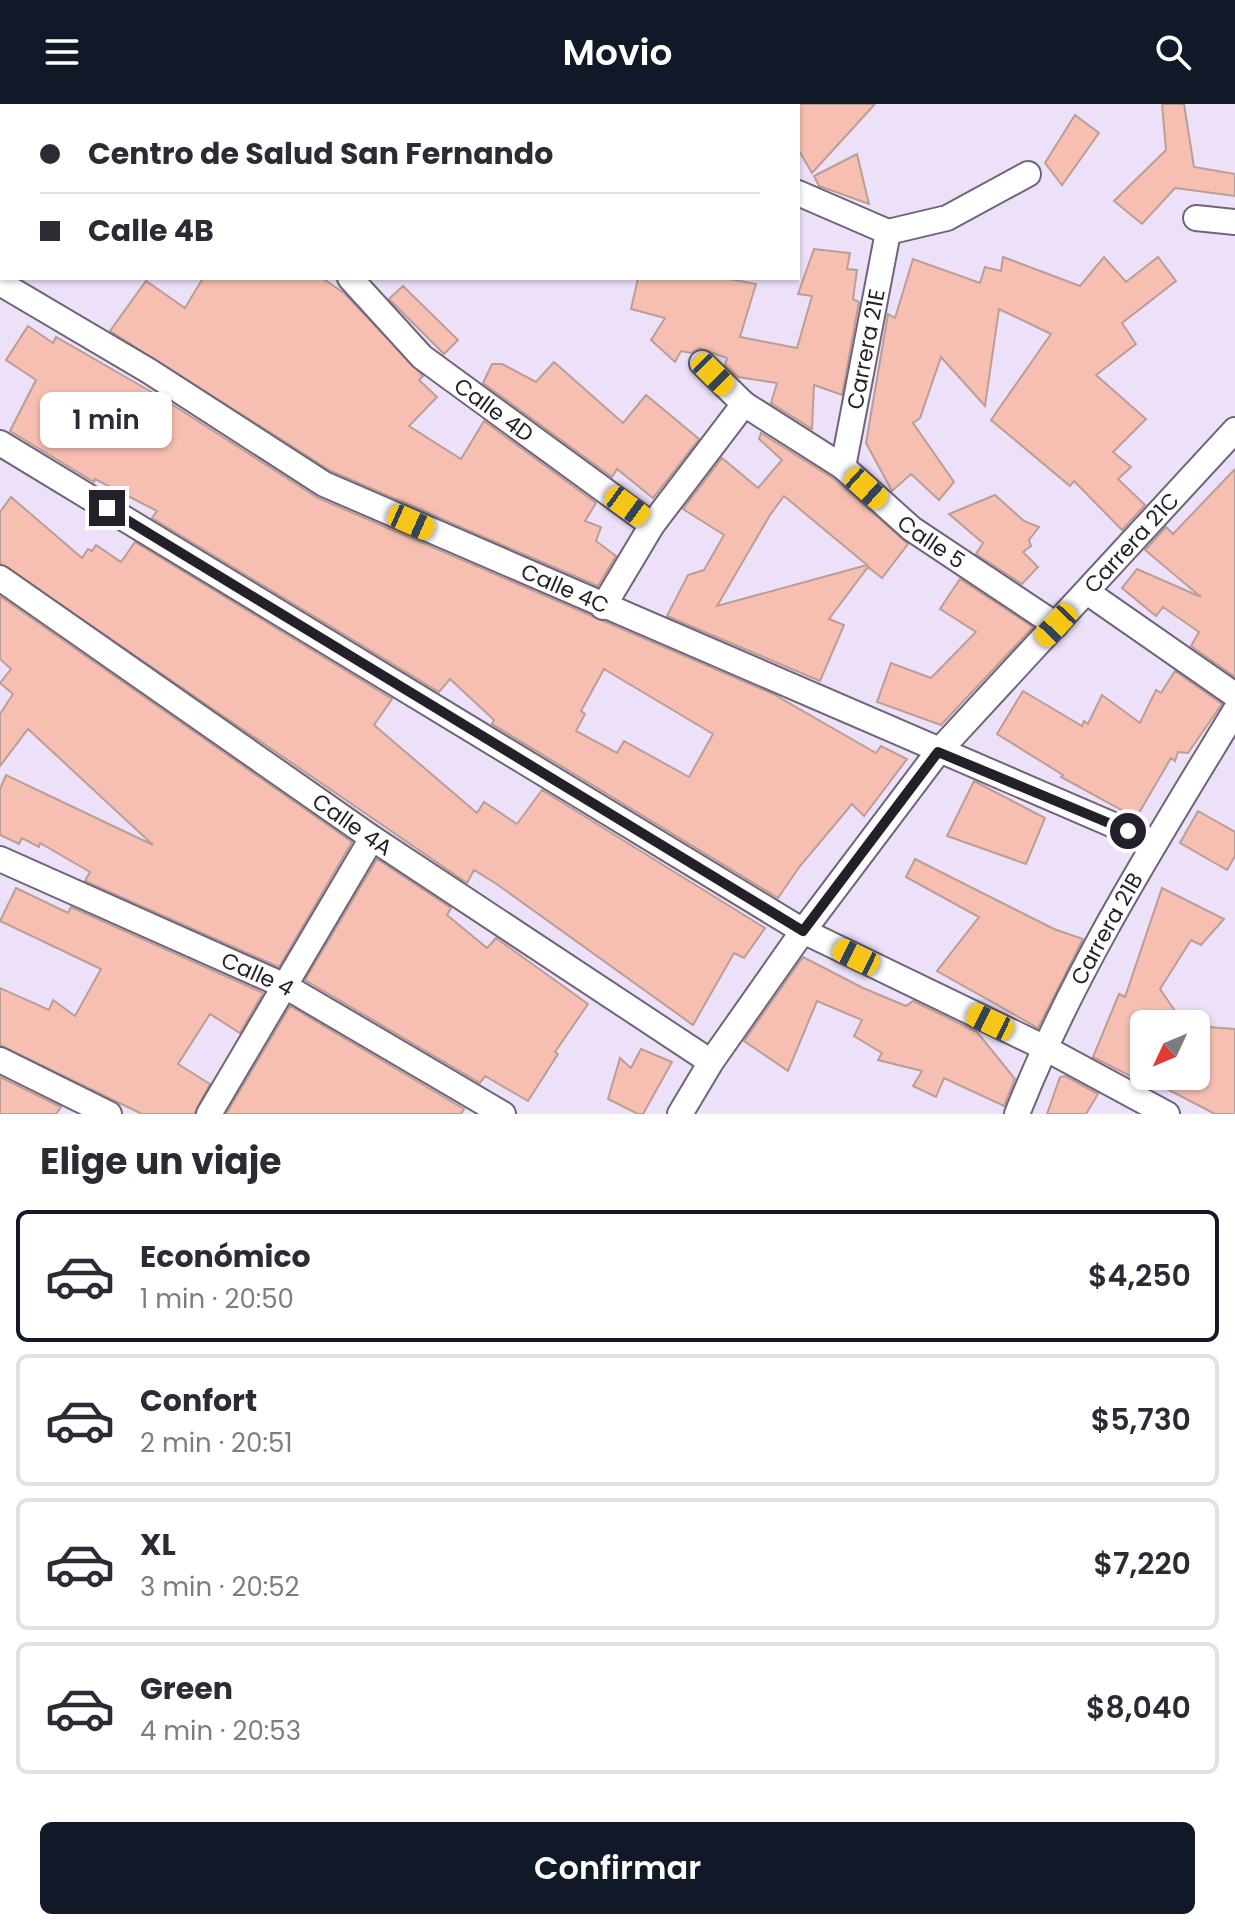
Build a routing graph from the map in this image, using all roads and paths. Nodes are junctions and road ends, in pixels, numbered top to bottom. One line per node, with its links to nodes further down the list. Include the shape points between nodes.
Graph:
1 (1028, 174): 5 (street, via 947,218)
2 (800, 194): 5 (street)
3 (1196, 218): 4 (street)
4 (1235, 222)
5 (888, 232): 12 (street, Carrera 21E)
6 (352, 280): 13 (street, Calle 4D, via 422,357)
7 (14, 284): 16 (street, Calle 4C, via 324,484)
8 (702, 363): 9 (street, Calle 5)
9 (744, 404): 12 (street, Calle 5); 13 (street)
10 (1235, 430): 15 (street, Carrera 21C)
11 (0, 443): 24 (street)
12 (843, 467): 17 (street, Calle 5, via 912,529)
13 (652, 525): 16 (street)
14 (0, 578): 21 (street, Calle 4A)
15 (1087, 592): 17 (street, Carrera 21C); 18 (street)
16 (603, 607): 20 (street, Calle 4C)
17 (1056, 625): 20 (street, Carrera 21C)
18 (1235, 695)
19 (1235, 711): 22 (street, Carrera 21B)
20 (938, 752): 22 (street, Calle 4C); 24 (street, Carrera 21C)
21 (372, 838): 25 (street); 28 (street, Calle 4A)
22 (1155, 843): 26 (street, Carrera 21B)
23 (0, 859): 25 (street, Calle 4)
24 (803, 931): 26 (street); 28 (street, Carrera 21C)
25 (285, 986): 30 (street); 31 (street, Calle 4)
26 (1043, 1047): 33 (street, Carrera 21B); 34 (street)
27 (0, 1060): 29 (street)
28 (711, 1062): 32 (street, Carrera 21C)
29 (109, 1114)
30 (209, 1114)
31 (503, 1114)
32 (680, 1114)
33 (1017, 1114)
34 (1167, 1114)

